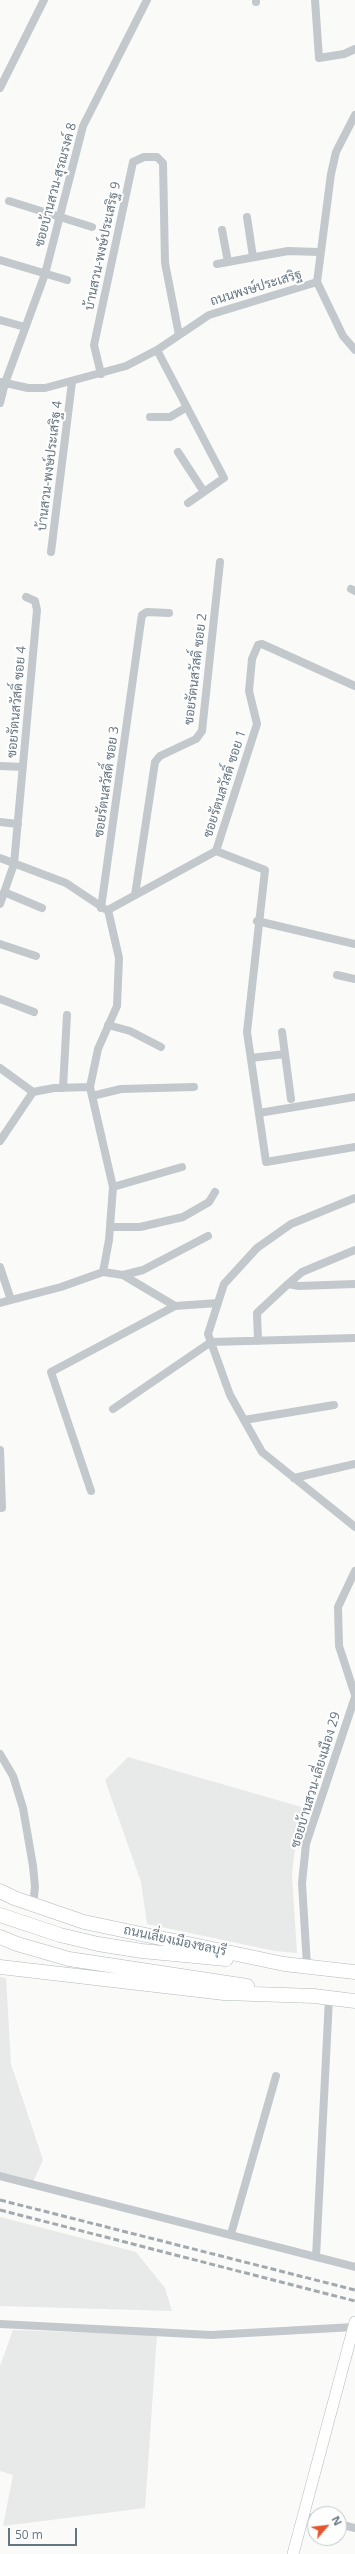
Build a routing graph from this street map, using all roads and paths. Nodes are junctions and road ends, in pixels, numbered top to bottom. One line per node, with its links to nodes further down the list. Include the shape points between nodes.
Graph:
1 (44, 0): 5 (street)
2 (147, 0): 9 (street, ซอยบ้านสวน-สุรณรงค์ 8, via 83,126)
3 (316, 0): 4 (street, via 319,58 344,54)
4 (355, 49)
5 (0, 88)
6 (355, 115): 12 (street, ถนนพงษ์ประเสริฐ, via 336,152)
7 (9, 201): 9 (street)
8 (247, 217): 13 (street)
9 (61, 219): 10 (street); 17 (street, ซอยบ้านสวน-สุรณรงค์ 8)
10 (92, 227)
11 (222, 230): 15 (street)
12 (320, 252): 13 (street, via 288,251); 19 (street, ถนนพงษ์ประเสริฐ)
13 (253, 258): 15 (street)
14 (0, 260): 17 (street)
15 (228, 262): 16 (street)
16 (217, 264)
17 (45, 274): 18 (street); 21 (street, ซอยบ้านสวน-สุรณรงค์ 8)
18 (67, 280)
19 (317, 282): 22 (street, ถนนพงษ์ประเสริฐ, via 210,315); 24 (street, via 342,336)
20 (0, 320): 21 (street)
21 (26, 327): 26 (street, ซอยบ้านสวน-สุรณรงค์ 8)
22 (179, 335): 23 (street, ถนนพงษ์ประเสริฐ); 25 (street, บ้านสวน-พงษ์ประเสริฐ 9, via 165,262 163,163 157,157 144,157 133,162 94,345)
23 (157, 350): 25 (street, ถนนพงษ์ประเสริฐ, via 126,366); 29 (street)
24 (355, 350)
25 (101, 374): 27 (street, ถนนพงษ์ประเสริฐ)
26 (2, 382): 27 (street, ถนนพงษ์ประเสริฐ, via 28,388); 28 (street, ซอยบ้านสวน-สุรณรงค์ 8)
27 (72, 382): 34 (street, บ้านสวน-พงษ์ประเสริฐ 4)
28 (0, 403)
29 (187, 406): 30 (street, via 170,417); 32 (street, via 224,478)
30 (150, 417)
31 (178, 452): 32 (street)
32 (204, 492): 33 (street)
33 (188, 503)
34 (51, 552)
35 (220, 562): 47 (street, ซอยรัตนสวัสดิ์ ซอย 2, via 202,731 196,739 164,753 154,762)
36 (26, 597): 40 (street, ซอยรัตนสวัสดิ์ ซอย 4, via 35,601 37,610)
37 (169, 613): 50 (street, ซอยรัตนสวัสดิ์ ซอย 3, via 147,612 142,615 134,659)
38 (355, 686): 43 (street, ซอยรัตนสวัสดิ์ ซอย 1, via 258,645 252,659 249,691 257,724)
39 (0, 766): 40 (street)
40 (23, 767): 42 (street, ซอยรัตนสวัสดิ์ ซอย 4)
41 (0, 822): 42 (street)
42 (18, 824): 45 (street, ซอยรัตนสวัสดิ์ ซอย 4)
43 (216, 851): 47 (street); 51 (street, via 264,870)
44 (0, 858): 45 (street)
45 (14, 864): 46 (street, ซอยรัตนสวัสดิ์ ซอย 4); 50 (street, via 66,883)
46 (4, 892): 48 (street, ซอยรัตนสวัสดิ์ ซอย 4); 49 (street)
47 (135, 895): 50 (street)
48 (0, 904)
49 (42, 908)
50 (104, 909): 60 (street, via 119,958 117,1006)
51 (257, 921): 53 (street); 64 (street, via 247,1032)
52 (0, 944): 54 (street)
53 (355, 944)
54 (36, 956)
55 (337, 974): 56 (street)
56 (355, 979)
57 (0, 999): 58 (street)
58 (34, 1012)
59 (67, 1015): 67 (street)
60 (108, 1025): 62 (street, via 130,1031); 68 (street, via 98,1049)
61 (282, 1032): 63 (street)
62 (161, 1046)
63 (285, 1054): 64 (street); 71 (street)
64 (251, 1058): 72 (street)
65 (0, 1068): 69 (street)
66 (194, 1086): 68 (street)
67 (63, 1088): 68 (street); 69 (street)
68 (91, 1091): 76 (street)
69 (33, 1092): 73 (street)
70 (355, 1097): 72 (street)
71 (291, 1099)
72 (259, 1113): 74 (street, via 266,1162)
73 (0, 1141)
74 (355, 1147)
75 (182, 1167): 76 (street)
76 (113, 1187): 79 (street)
77 (215, 1192): 79 (street, via 209,1202 183,1217 140,1227)
78 (355, 1198): 89 (street, via 291,1224 257,1248 224,1284)
79 (110, 1227): 83 (street)
80 (208, 1236): 84 (street, via 143,1270)
81 (355, 1250): 85 (street, via 302,1272)
82 (0, 1267): 87 (street)
83 (104, 1272): 84 (street); 87 (street)
84 (123, 1276): 90 (street)
85 (288, 1284): 86 (street); 92 (street, via 257,1313)
86 (355, 1284)
87 (11, 1300): 88 (street)
88 (0, 1303)
89 (218, 1304): 90 (street); 93 (street, via 208,1334)
90 (175, 1306): 100 (street, via 52,1372)
91 (355, 1338): 92 (street)
92 (258, 1341): 93 (street)
93 (211, 1342): 95 (street); 96 (street, via 230,1395)
94 (334, 1405): 96 (street)
95 (113, 1409)
96 (244, 1420): 99 (street, via 262,1452)
97 (0, 1450): 101 (street)
98 (355, 1464): 99 (street)
99 (294, 1478): 102 (street)
100 (91, 1491)
101 (2, 1508)
102 (355, 1526)
103 (355, 1571): 104 (street, ซอยบ้านสวน-เลี่ยงเมือง 29, via 338,1607 339,1646)
104 (355, 1696): 111 (street, ซอยบ้านสวน-เลี่ยงเมือง 29, via 306,1844 302,1883)
105 (0, 1754): 107 (street, via 13,1776 23,1808 33,1866)
106 (0, 1891): 107 (highway, ถนนเลี่ยงเมืองชลบุรี)
107 (33, 1905): 110 (highway, ถนนเลี่ยงเมืองชลบุรี, via 84,1922)
108 (0, 1915): 110 (highway, via 60,1935 98,1944 142,1951)
109 (0, 1937): 114 (highway, via 69,1959)
110 (284, 1964): 111 (highway, ถนนเลี่ยงเมืองชลบุรี)
111 (308, 1966): 113 (highway, ถนนเลี่ยงเมืองชลบุรี)
112 (0, 1967): 114 (highway, via 224,1993)
113 (355, 1972)
114 (314, 1996): 115 (highway)
115 (329, 1998): 116 (highway); 120 (street)
116 (355, 2001)
117 (276, 2076): 119 (street)
118 (0, 2176): 119 (street)
119 (231, 2234): 120 (street)
120 (316, 2257): 121 (street)
121 (355, 2267)
122 (0, 2324): 123 (street, via 211,2335)
123 (354, 2325): 124 (street)
124 (304, 2516): 125 (street); 126 (street)
125 (307, 2517)
126 (293, 2554)

